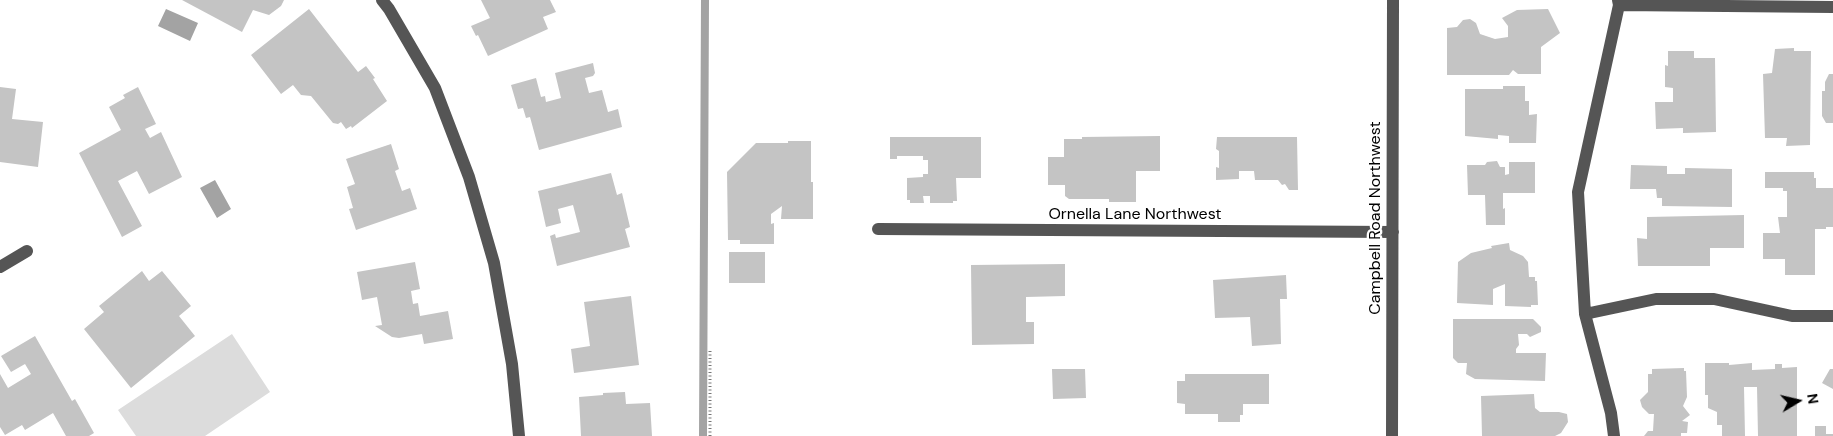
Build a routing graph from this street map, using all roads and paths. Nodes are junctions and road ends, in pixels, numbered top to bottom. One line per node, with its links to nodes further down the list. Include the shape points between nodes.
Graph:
1 (382, 0): 12 (street, via 435,88 469,177 494,262 512,364)
2 (1393, 0): 6 (street, Campbell Road Northwest)
3 (1618, 2): 4 (street); 9 (street, via 1578,192)
4 (1833, 7)
5 (878, 229): 6 (street, Ornella Lane Northwest)
6 (1392, 232): 14 (street, Campbell Road Northwest)
7 (27, 251): 8 (street)
8 (0, 267)
9 (1585, 314): 10 (street, via 1656,299 1714,298 1792,316); 15 (street)
10 (1833, 316)
11 (710, 351): 13 (path)
12 (519, 436)
13 (710, 436)
14 (1392, 436)
15 (1614, 436)

